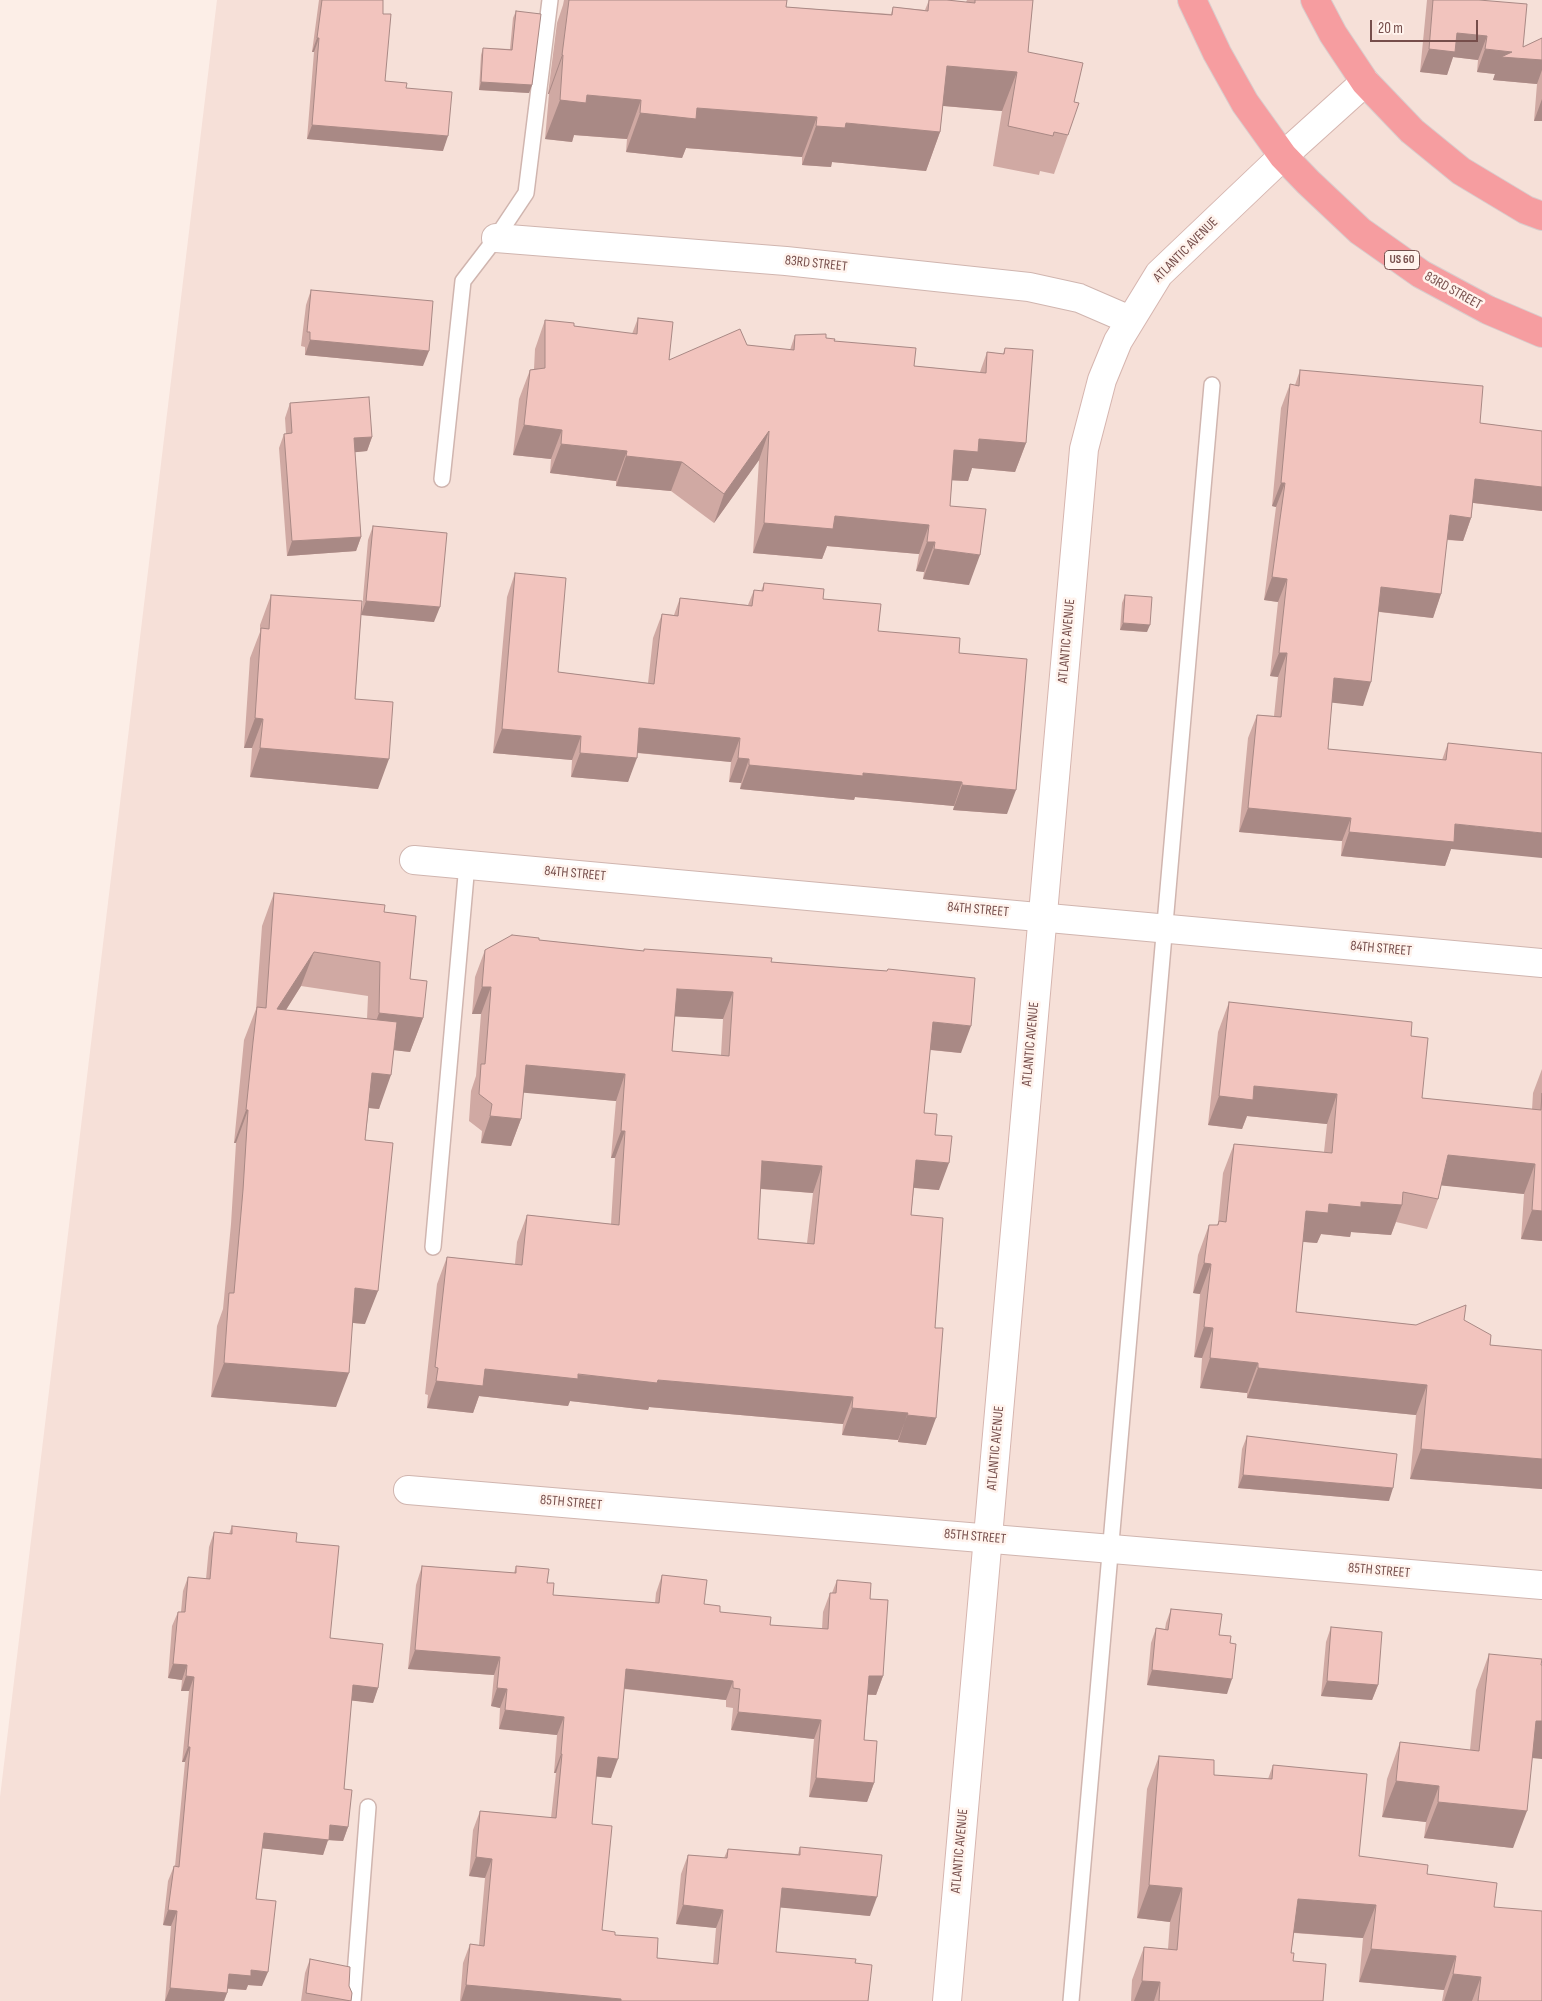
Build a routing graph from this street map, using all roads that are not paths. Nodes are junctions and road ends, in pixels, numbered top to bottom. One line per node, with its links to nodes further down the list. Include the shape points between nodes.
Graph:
1 (550, 0): 7 (lane, via 526,194)
2 (1192, 0): 5 (highway, US 60, via 1231,78)
3 (1315, 0): 4 (highway)
4 (1365, 82): 5 (street, ATLANTIC AVENUE); 6 (highway, via 1412,131 1461,171 1526,210)
5 (1283, 156): 8 (street, ATLANTIC AVENUE, via 1158,274); 9 (highway, 83RD STREET / US 60, via 1360,231 1421,274 1488,310)
6 (1542, 216)
7 (496, 238): 8 (street, 83RD STREET, via 786,261 1030,287 1079,298); 11 (lane, via 463,281)
8 (1130, 320): 14 (street, ATLANTIC AVENUE, via 1102,380 1084,449)
9 (1542, 333)
10 (1212, 385): 15 (lane)
11 (442, 479)
12 (414, 860): 13 (street, 84TH STREET)
13 (467, 864): 14 (street, 84TH STREET); 17 (lane)
14 (1043, 916): 15 (street, 84TH STREET); 19 (street, ATLANTIC AVENUE)
15 (1165, 929): 16 (street, 84TH STREET); 20 (lane)
16 (1542, 963)
17 (433, 1247)
18 (408, 1490): 19 (street, 85TH STREET)
19 (988, 1538): 20 (street, 85TH STREET); 24 (street, ATLANTIC AVENUE)
20 (1111, 1548): 21 (street, 85TH STREET); 25 (lane)
21 (1542, 1585)
22 (368, 1807): 23 (lane)
23 (353, 2001)
24 (947, 2001)
25 (1071, 2001)

